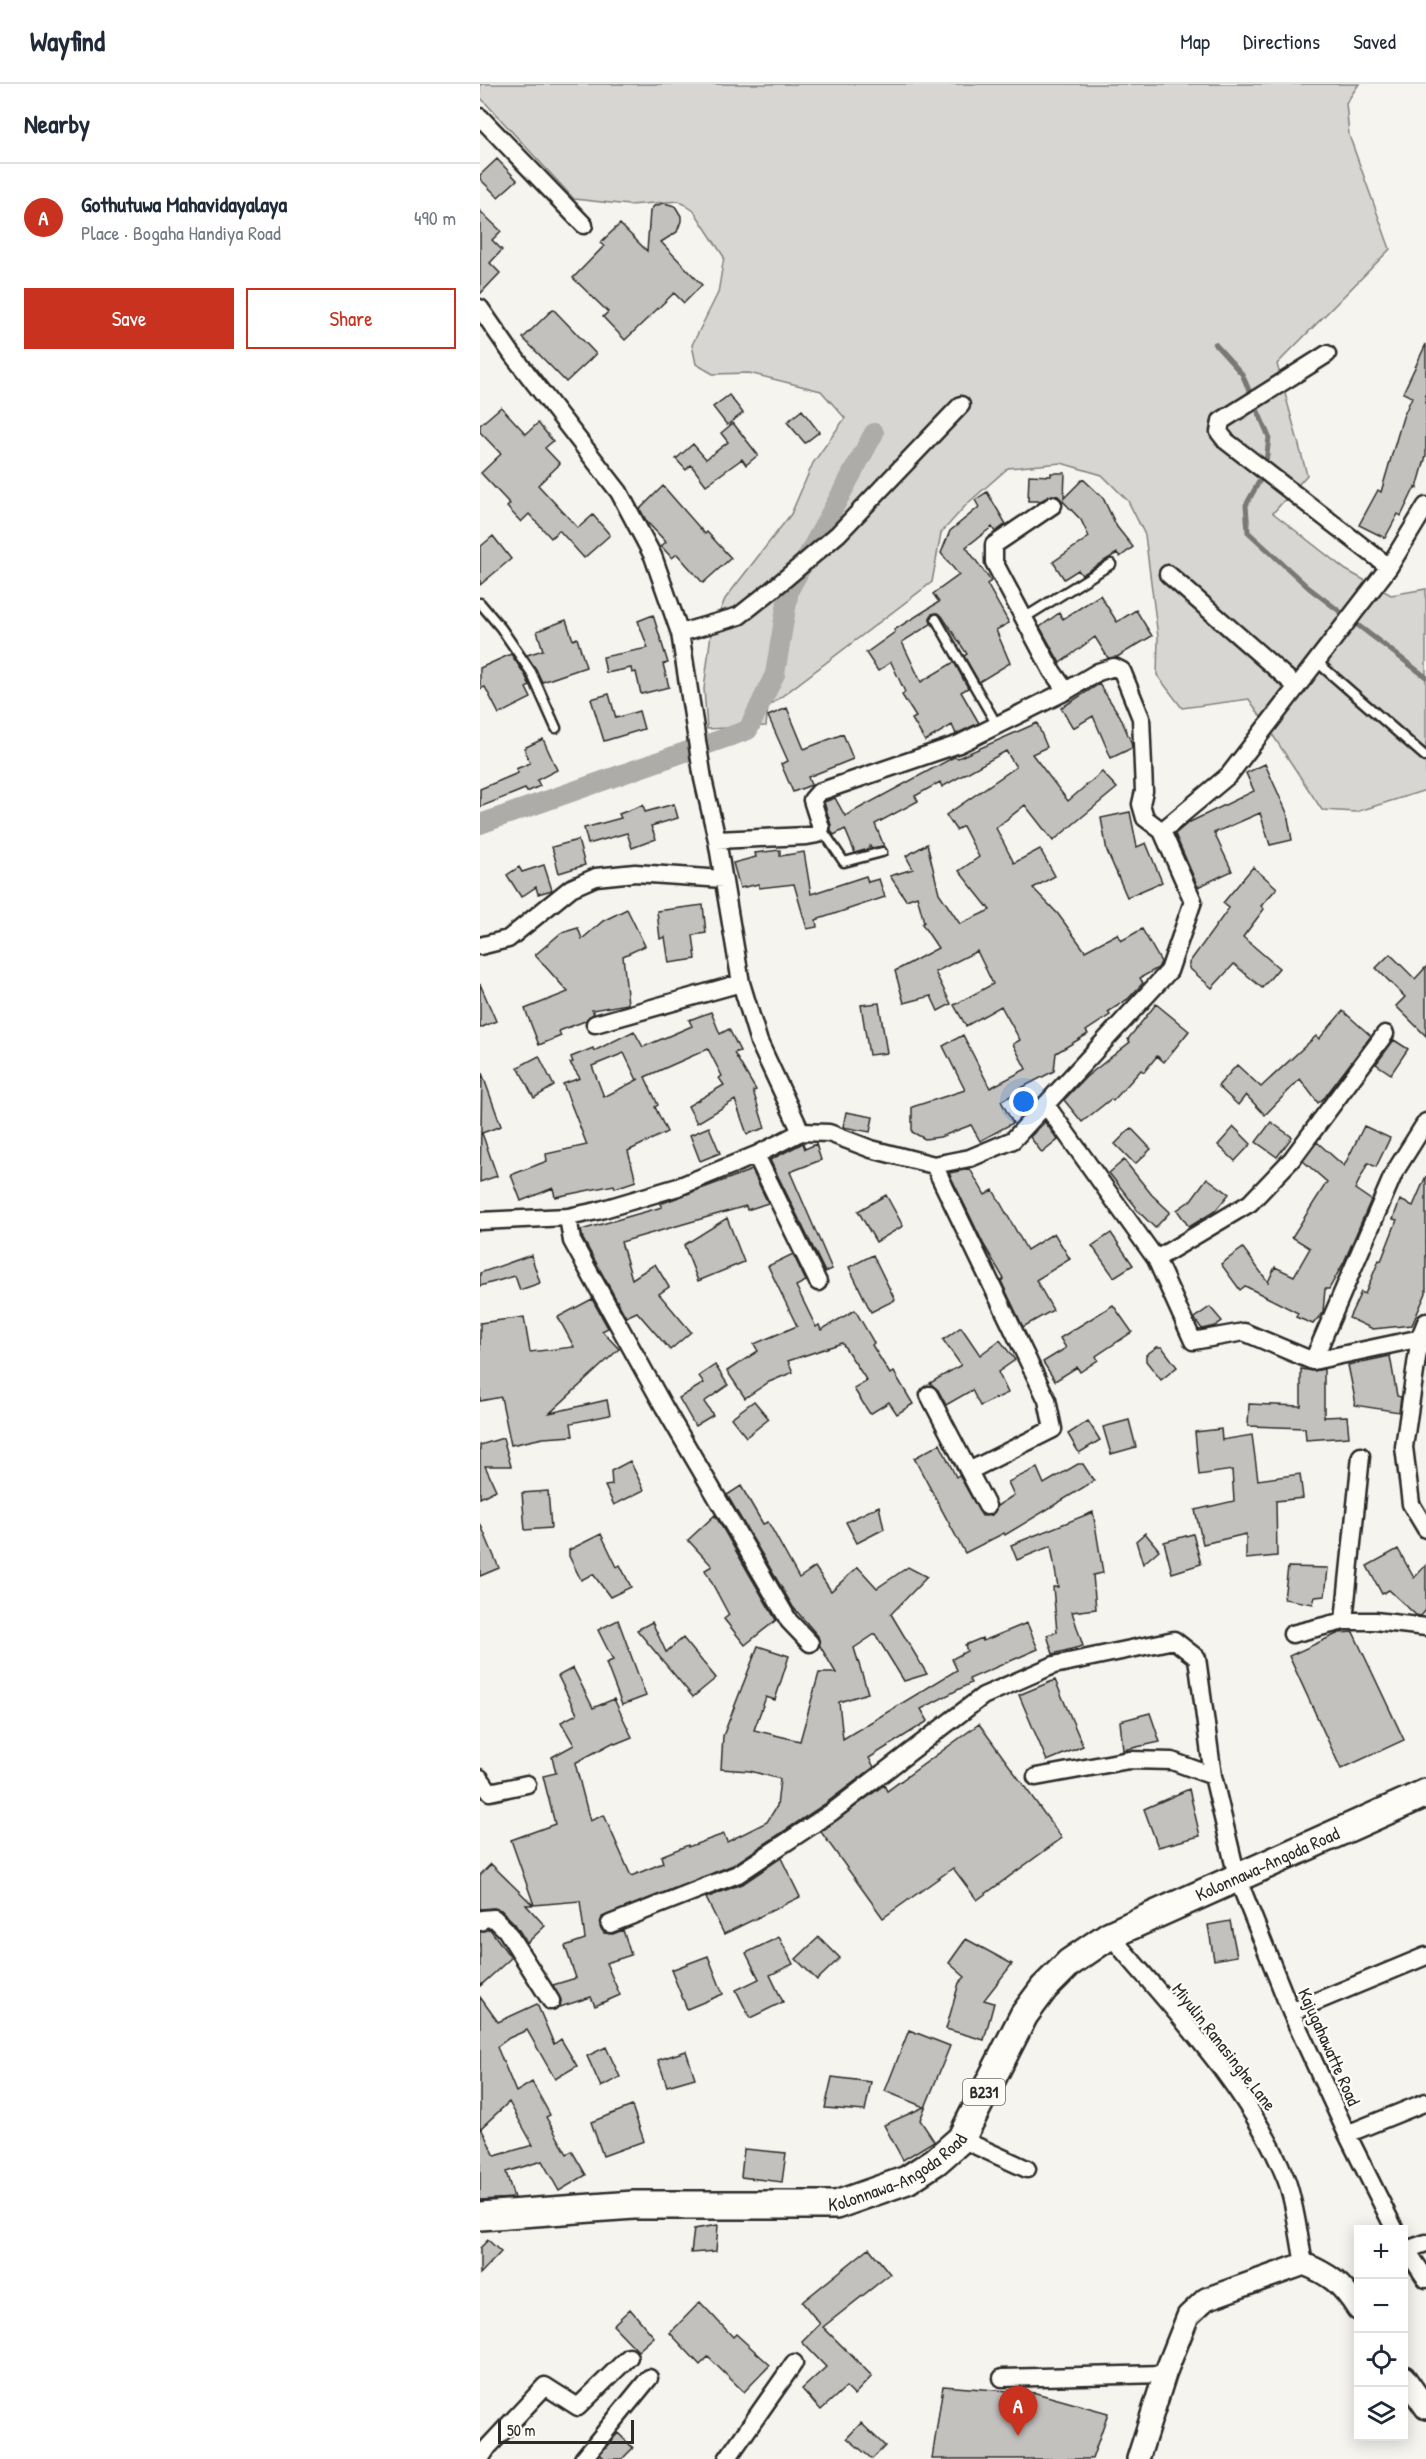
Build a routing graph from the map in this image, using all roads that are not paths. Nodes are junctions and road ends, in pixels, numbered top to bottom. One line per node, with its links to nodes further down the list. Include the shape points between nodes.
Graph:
1 (480, 117): 2 (street)
2 (584, 225)
3 (480, 308): 14 (street, via 619,492 653,556)
4 (1327, 354): 9 (street, via 1221,421 1219,432)
5 (961, 405): 14 (street, via 838,534 739,616)
6 (1053, 505): 12 (street, via 994,545 994,562)
7 (1426, 506): 9 (street)
8 (1111, 564): 12 (lane)
9 (1389, 567): 15 (street)
10 (1168, 574): 16 (street)
11 (480, 603): 19 (lane, via 531,672)
12 (1024, 618): 17 (street)
13 (936, 619): 18 (lane)
14 (680, 633): 23 (street, via 703,779)
15 (1316, 661): 16 (street); 20 (lane)
16 (1297, 687): 22 (street, via 1229,775)
17 (1066, 691): 18 (street); 22 (street, via 1098,672 1114,668 1122,671 1141,718 1145,818)
18 (997, 725): 21 (street, via 959,744 819,792 812,800)
19 (556, 728)
20 (1426, 757)
21 (821, 828): 23 (street, via 818,834 807,836); 24 (lane, via 844,862)
22 (1162, 831): 30 (street, via 1193,901 1169,971)
23 (717, 840): 25 (street)
24 (882, 852)
25 (723, 879): 26 (street, via 635,873 596,877 571,888 508,939); 27 (street)
26 (480, 946)
27 (741, 983): 28 (street); 32 (street, via 759,1042)
28 (595, 1024)
29 (1385, 1034): 37 (street, via 1292,1159 1250,1203)
30 (1046, 1105): 34 (street, via 1013,1140 970,1158); 37 (street)
31 (1426, 1122): 40 (street, via 1394,1173)
32 (801, 1132): 33 (street); 34 (street, via 829,1133)
33 (756, 1155): 35 (street, via 678,1187); 38 (street)
34 (934, 1166): 43 (street, via 1047,1400 1053,1429)
35 (568, 1217): 36 (street); 49 (street, via 573,1241 664,1407 789,1622)
36 (480, 1221)
37 (1156, 1259): 40 (street, via 1193,1341 1244,1332)
38 (818, 1282)
39 (1424, 1332): 40 (street); 45 (street, via 1404,1447 1412,1504)
40 (1313, 1361)
41 (929, 1395): 43 (street)
42 (1360, 1456): 46 (street)
43 (969, 1471): 44 (street)
44 (987, 1506)
45 (1426, 1529)
46 (1344, 1621): 47 (street); 48 (street)
47 (1426, 1627)
48 (1292, 1634)
49 (810, 1643)
50 (1214, 1776): 51 (street, via 1172,1761 1129,1760); 55 (street, Kajugahawatte Road); 57 (street, Kajugahawatte Road, via 1197,1658 1174,1640 1054,1665 983,1695 832,1812 738,1874)
51 (1036, 1777)
52 (480, 1778): 53 (street, via 490,1792)
53 (528, 1784)
54 (1426, 1793): 55 (main road, Kolonnawa-Angoda Road / B231)
55 (1236, 1877): 58 (main road, Kolonnawa-Angoda Road / B231); 61 (street, Kajugahawatte Road)
56 (480, 1922): 60 (street, via 494,1918 506,1930)
57 (610, 1924)
58 (1110, 1935): 64 (main road, Kolonnawa-Angoda Road / B231, via 1069,1963 1024,2015); 71 (street, Miyulin Ranasinghe Lane, via 1257,2118 1287,2180)
59 (1426, 1956): 61 (street)
60 (550, 2001)
61 (1291, 2012): 63 (street, Kajugahawatte Road)
62 (1426, 2102): 63 (street)
63 (1347, 2134): 67 (street, Kajugahawatte Road)
64 (961, 2139): 65 (street); 66 (main road, Kolonnawa-Angoda Road / B231, via 907,2180 836,2205 634,2205)
65 (1027, 2169)
66 (480, 2216)
67 (1393, 2225)
68 (1426, 2243): 69 (street)
69 (1408, 2247)
70 (1408, 2252): 72 (street)
71 (1304, 2264): 73 (street, via 1328,2274); 76 (street, via 1206,2299 1188,2316)
72 (1426, 2279)
73 (1354, 2302)
74 (629, 2357): 81 (street, via 578,2407 545,2386)
75 (794, 2363): 83 (street)
76 (1165, 2374): 78 (street); 84 (street)
77 (649, 2378): 82 (street)
78 (1002, 2378)
79 (1408, 2383): 80 (street)
80 (1426, 2408)
81 (480, 2459)
82 (583, 2459)
83 (727, 2459)
84 (1137, 2459)

